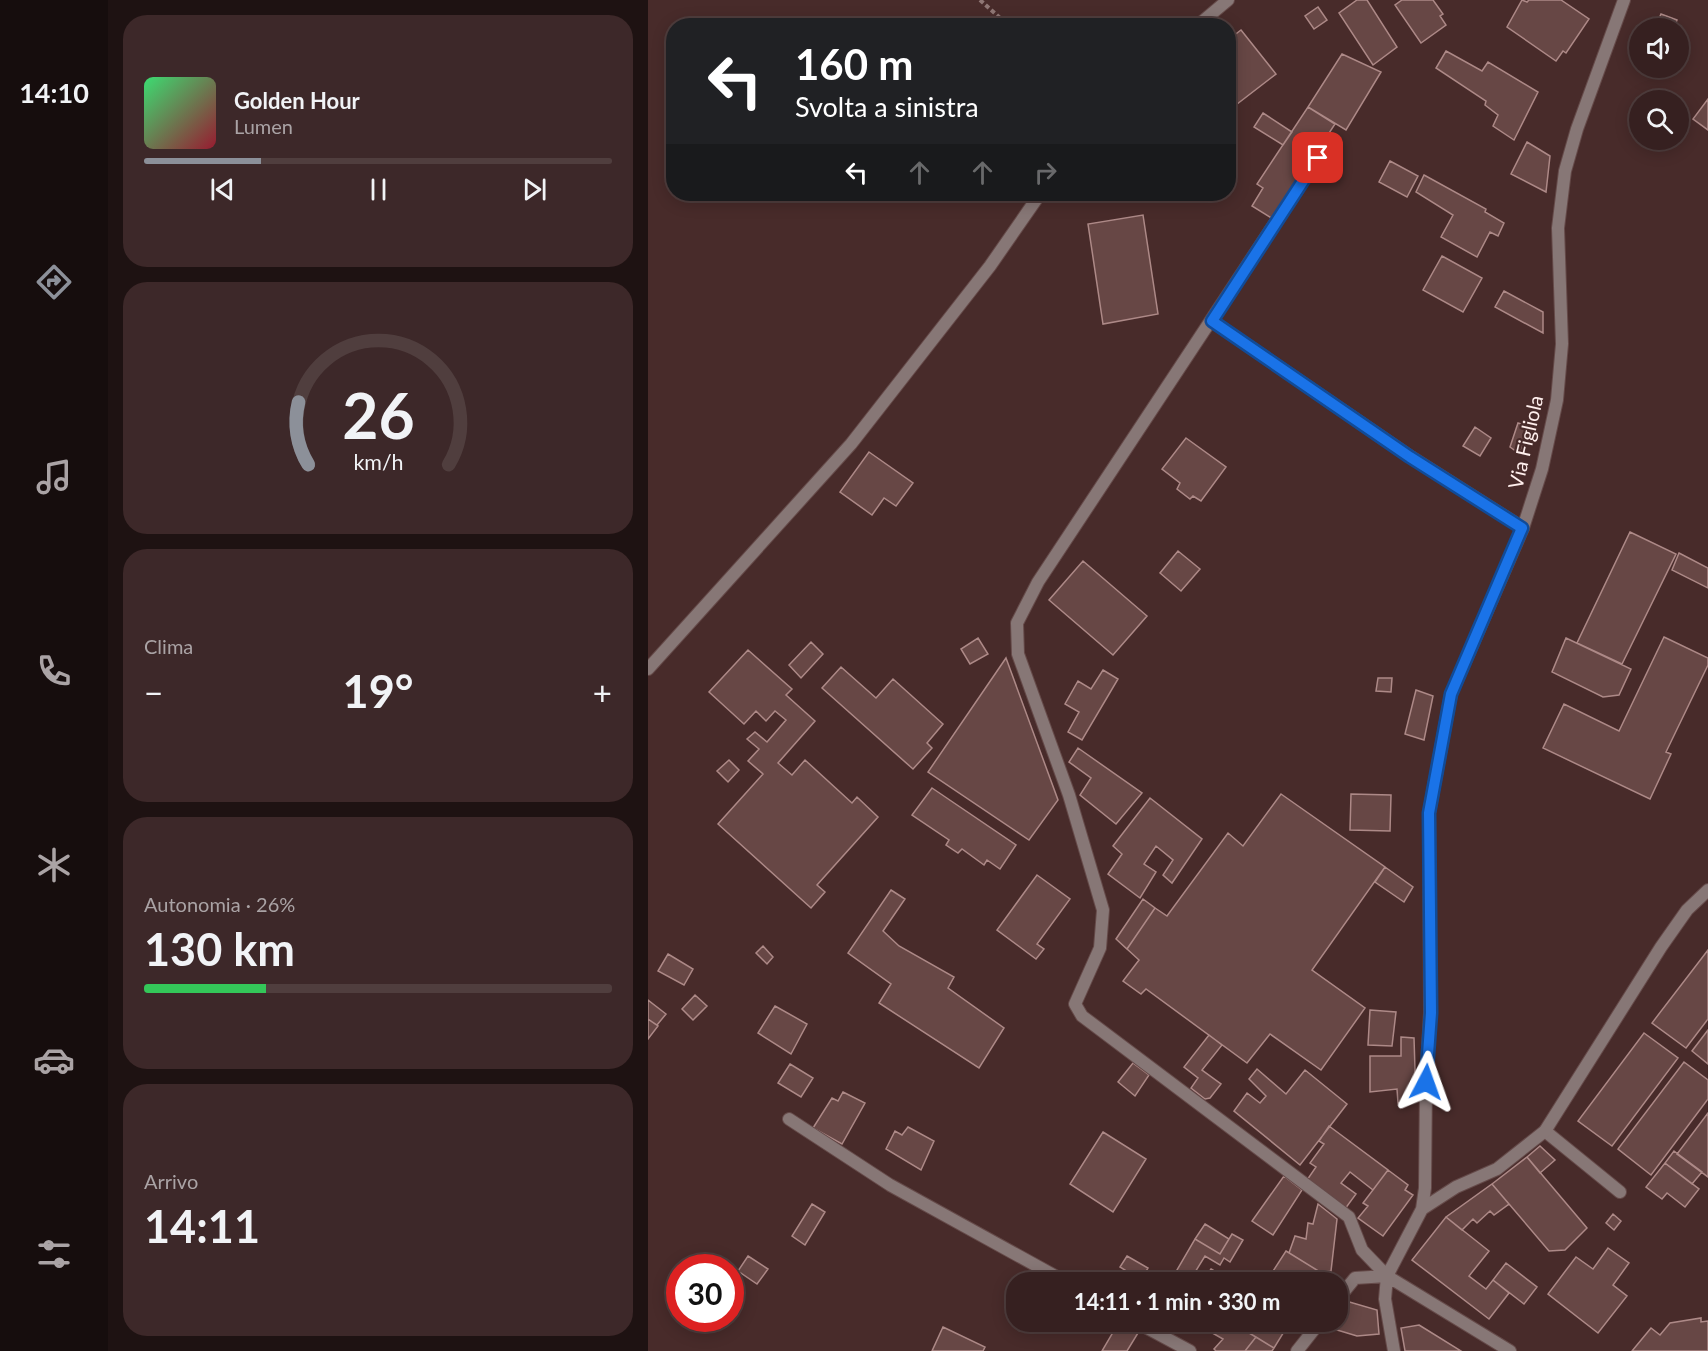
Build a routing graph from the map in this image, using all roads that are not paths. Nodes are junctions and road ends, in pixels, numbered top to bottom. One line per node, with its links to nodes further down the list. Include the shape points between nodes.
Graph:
1 (1228, 0): 3 (street)
2 (1624, 0): 7 (street, Via Figliola, via 1565,171 1558,228 1562,344 1557,400 1542,469)
3 (1207, 18)
4 (1330, 140): 6 (street)
5 (1035, 201): 8 (street, via 990,266 851,444)
6 (1212, 321): 7 (street, via 1410,457); 15 (street, via 1038,582 1017,623 1018,654 1069,795 1103,910 1100,948 1075,1004 1082,1016 1349,1217 1362,1251)
7 (1522, 528): 13 (street, Via Figliola, via 1451,694 1429,813 1431,1013)
8 (648, 669)
9 (1708, 890): 11 (street, via 1687,910 1661,946)
10 (789, 1119): 14 (street, via 890,1185)
11 (1545, 1131): 12 (street); 13 (street, via 1497,1169 1456,1187)
12 (1620, 1192)
13 (1422, 1209): 15 (street)
14 (1048, 1272)
15 (1387, 1276): 16 (street, via 1355,1278); 21 (street, via 1385,1299); 22 (street)
16 (1348, 1287)
17 (1155, 1332): 19 (street)
18 (1312, 1332): 20 (street)
19 (1190, 1351)
20 (1297, 1351)
21 (1394, 1351)
22 (1510, 1351)

